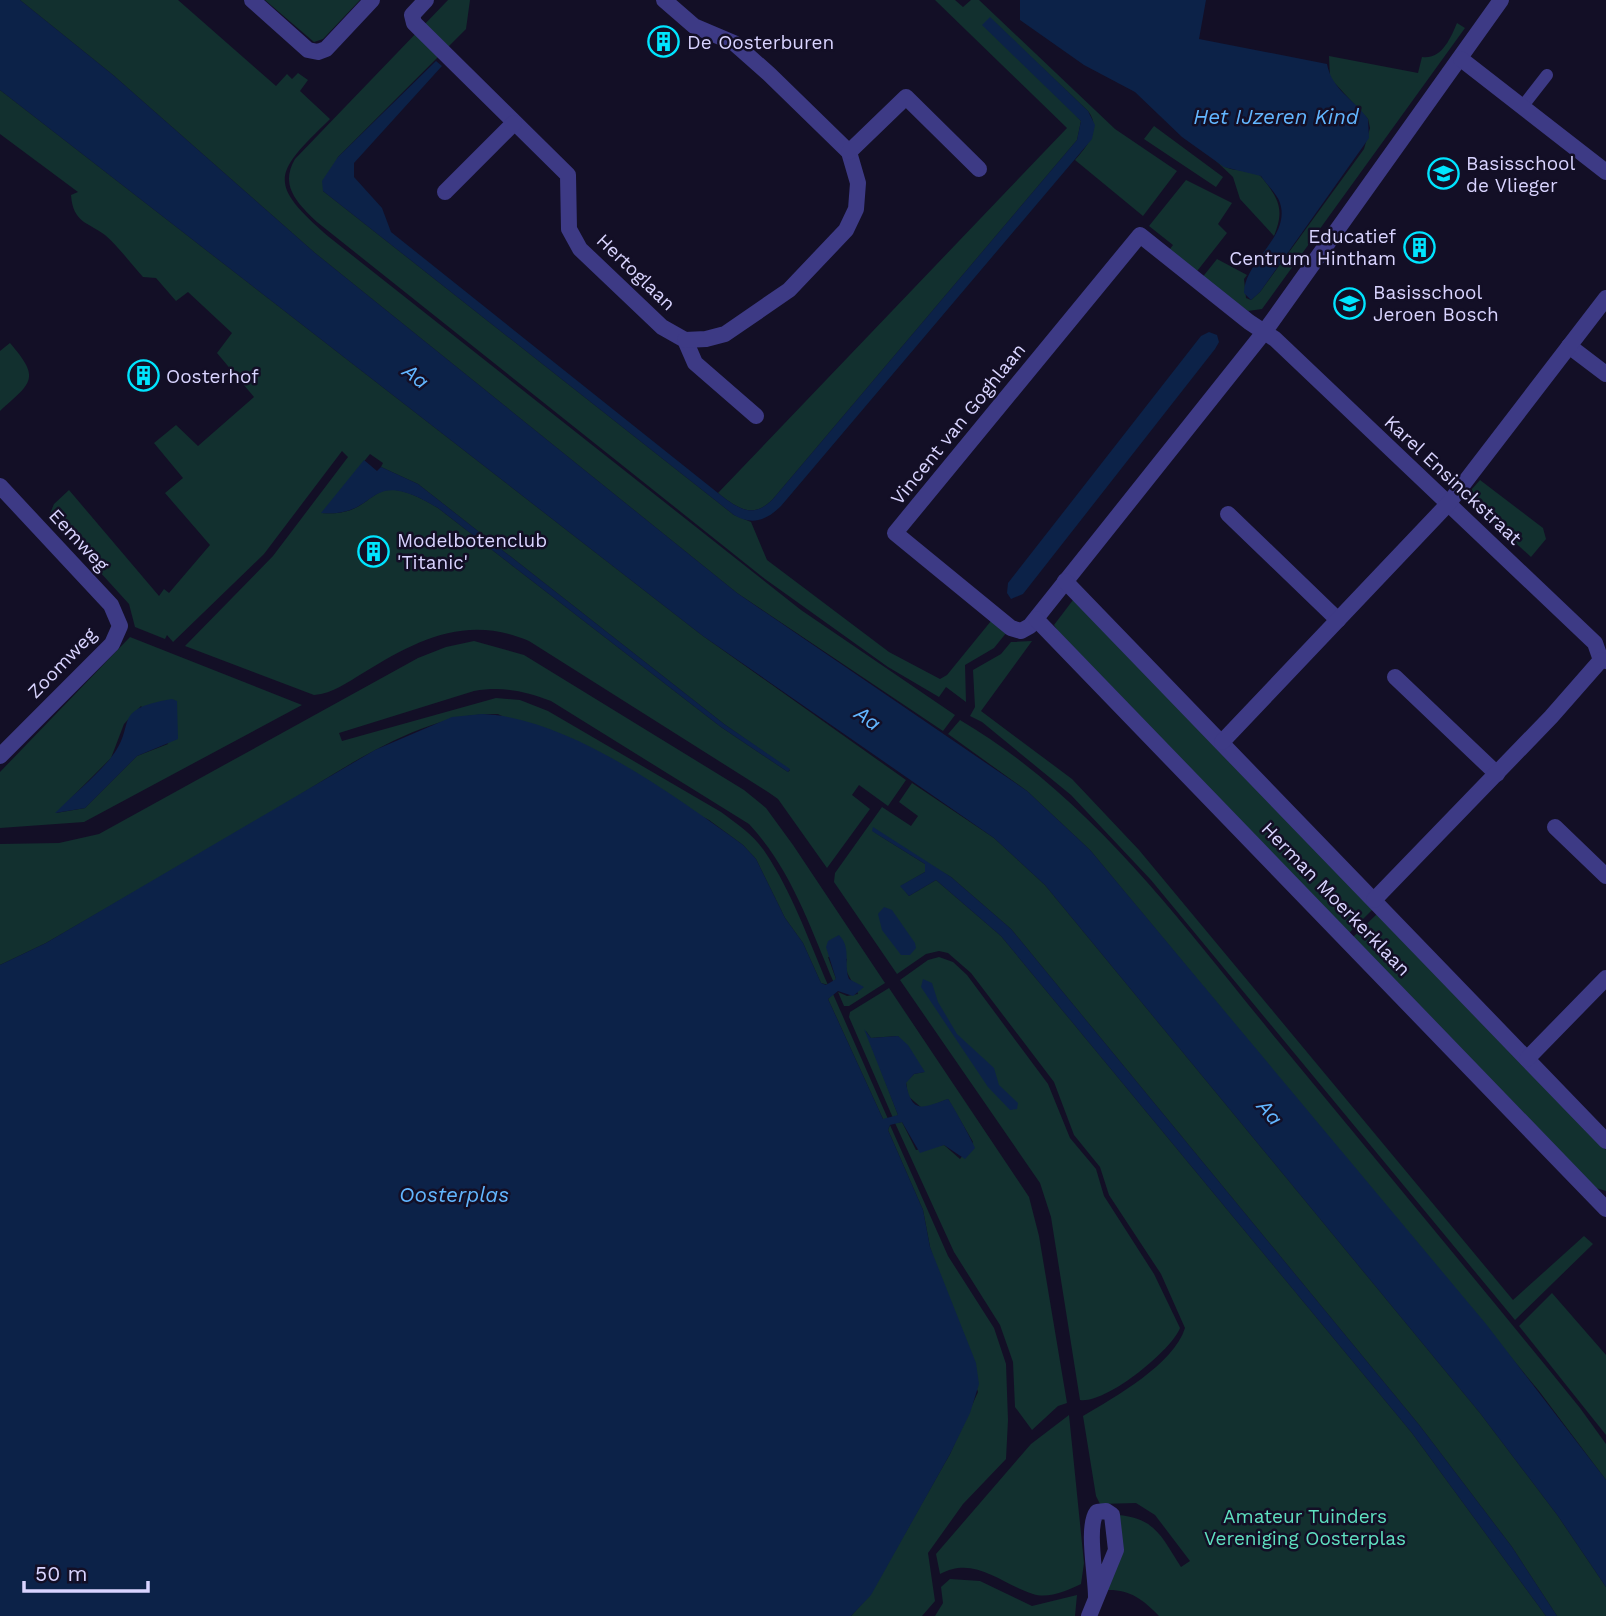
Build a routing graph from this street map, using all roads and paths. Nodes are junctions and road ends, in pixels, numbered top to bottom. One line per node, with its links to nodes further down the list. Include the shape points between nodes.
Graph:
1 (252, 0): 2 (street, via 308,50 318,52)
2 (372, 0)
3 (426, 0): 9 (street, Hertoglaan, via 412,15 414,23)
4 (664, 0): 10 (street, via 694,26 734,43)
5 (1502, 0): 6 (street)
6 (1461, 59): 8 (street); 15 (street)
7 (1546, 75): 8 (street)
8 (1522, 107): 12 (street)
9 (514, 123): 13 (street); 16 (street, Hertoglaan, via 568,175 569,229 580,248 662,327)
10 (849, 152): 11 (street, via 906,97); 16 (street, via 858,183 856,209 846,230 789,290 768,305 725,334)
11 (979, 169)
12 (1606, 172)
13 (445, 192)
14 (1606, 298): 17 (street)
15 (1265, 331): 21 (street, Karel Ensinckstraat); 23 (street); 24 (street, Vincent van Goghlaan, via 1140,235 895,533 1011,628 1021,631)
16 (685, 340): 19 (street, Hertoglaan, via 695,363)
17 (1569, 346): 18 (street); 21 (street)
18 (1606, 374)
19 (756, 415)
20 (0, 486): 26 (street, Eemweg, via 111,605)
21 (1448, 504): 25 (street); 27 (street, Karel Ensinckstraat, via 1595,643)
22 (1228, 514): 25 (street)
23 (1065, 581): 24 (street); 29 (street, Herman Moerkerklaan)
24 (1036, 619): 38 (street, Herman Moerkerklaan)
25 (1338, 620): 29 (street)
26 (120, 626): 30 (street, Zoomweg, via 112,644)
27 (1603, 660): 31 (street)
28 (1395, 677): 31 (street)
29 (1222, 742): 34 (street, Herman Moerkerklaan)
30 (0, 756)
31 (1497, 774): 34 (street)
32 (1555, 827): 33 (street)
33 (1606, 876)
34 (1374, 900): 36 (street, Herman Moerkerklaan)
35 (1606, 978): 36 (street)
36 (1527, 1059): 37 (street, Herman Moerkerklaan)
37 (1606, 1140)
38 (1606, 1209)
39 (1096, 1597): 40 (street)
40 (1089, 1616)

